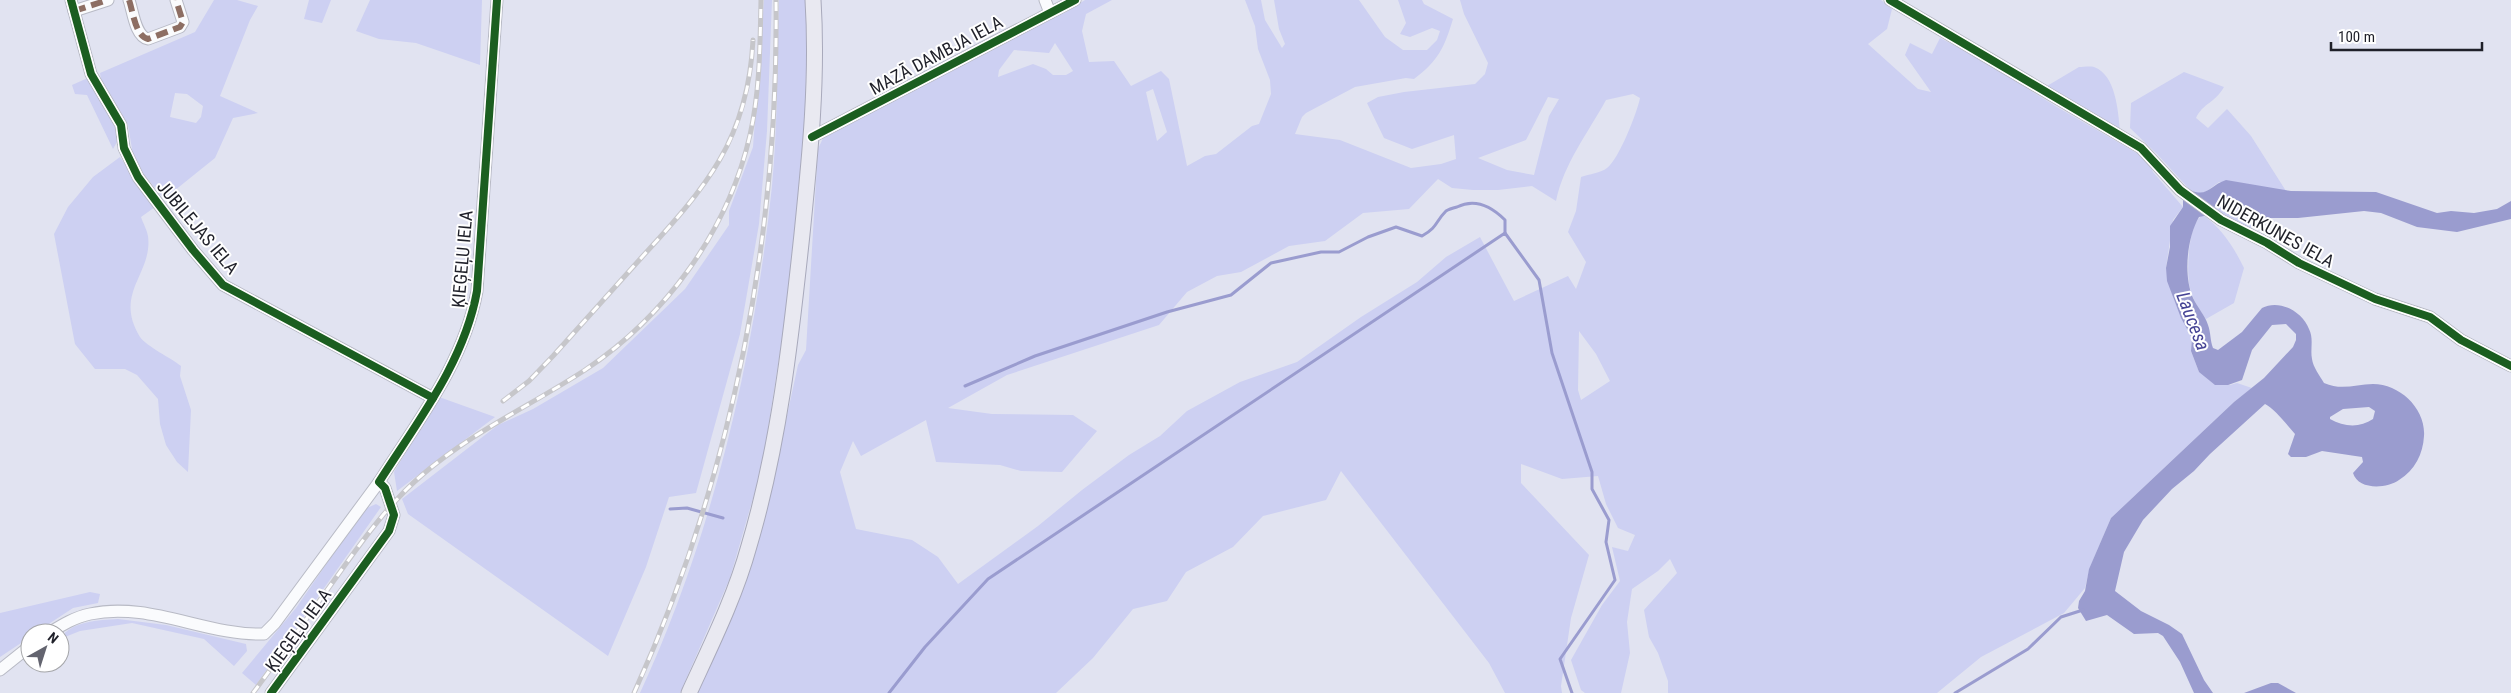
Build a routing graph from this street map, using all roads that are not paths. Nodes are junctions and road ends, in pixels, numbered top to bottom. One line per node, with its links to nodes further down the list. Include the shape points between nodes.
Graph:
1 (108, 0): 9 (street)
2 (129, 0): 3 (street, via 139,33 148,39 180,27 183,22)
3 (176, 0)
4 (497, 0): 13 (street, ĶIEĢEĻU IELA, via 477,291 473,313 457,357)
5 (814, 0): 11 (main road)
6 (1045, 0): 10 (street)
7 (1075, 0): 10 (street, MAZĀ DAMBJA IELA)
8 (1890, 0): 12 (street, NIDERKUNES IELA, via 2141,148 2180,190 2234,228 2375,299 2430,317 2461,340)
9 (73, 5): 13 (street, JUBILEJAS IELA, via 91,74 121,125 124,148 138,177 222,284)
10 (1050, 13): 11 (street, MAZĀ DAMBJA IELA)
11 (812, 137): 19 (main road, via 790,344 766,474 744,560 715,638)
12 (2511, 366)
13 (433, 398): 14 (street, ĶIEĢEĻU IELA)
14 (379, 482): 15 (street, via 264,634 245,634 116,610 89,614); 18 (street, ĶIEĢEĻU IELA, via 385,488 394,515 389,531)
15 (66, 623)
16 (20, 654): 17 (street)
17 (0, 670)
18 (271, 693)
19 (689, 693)

